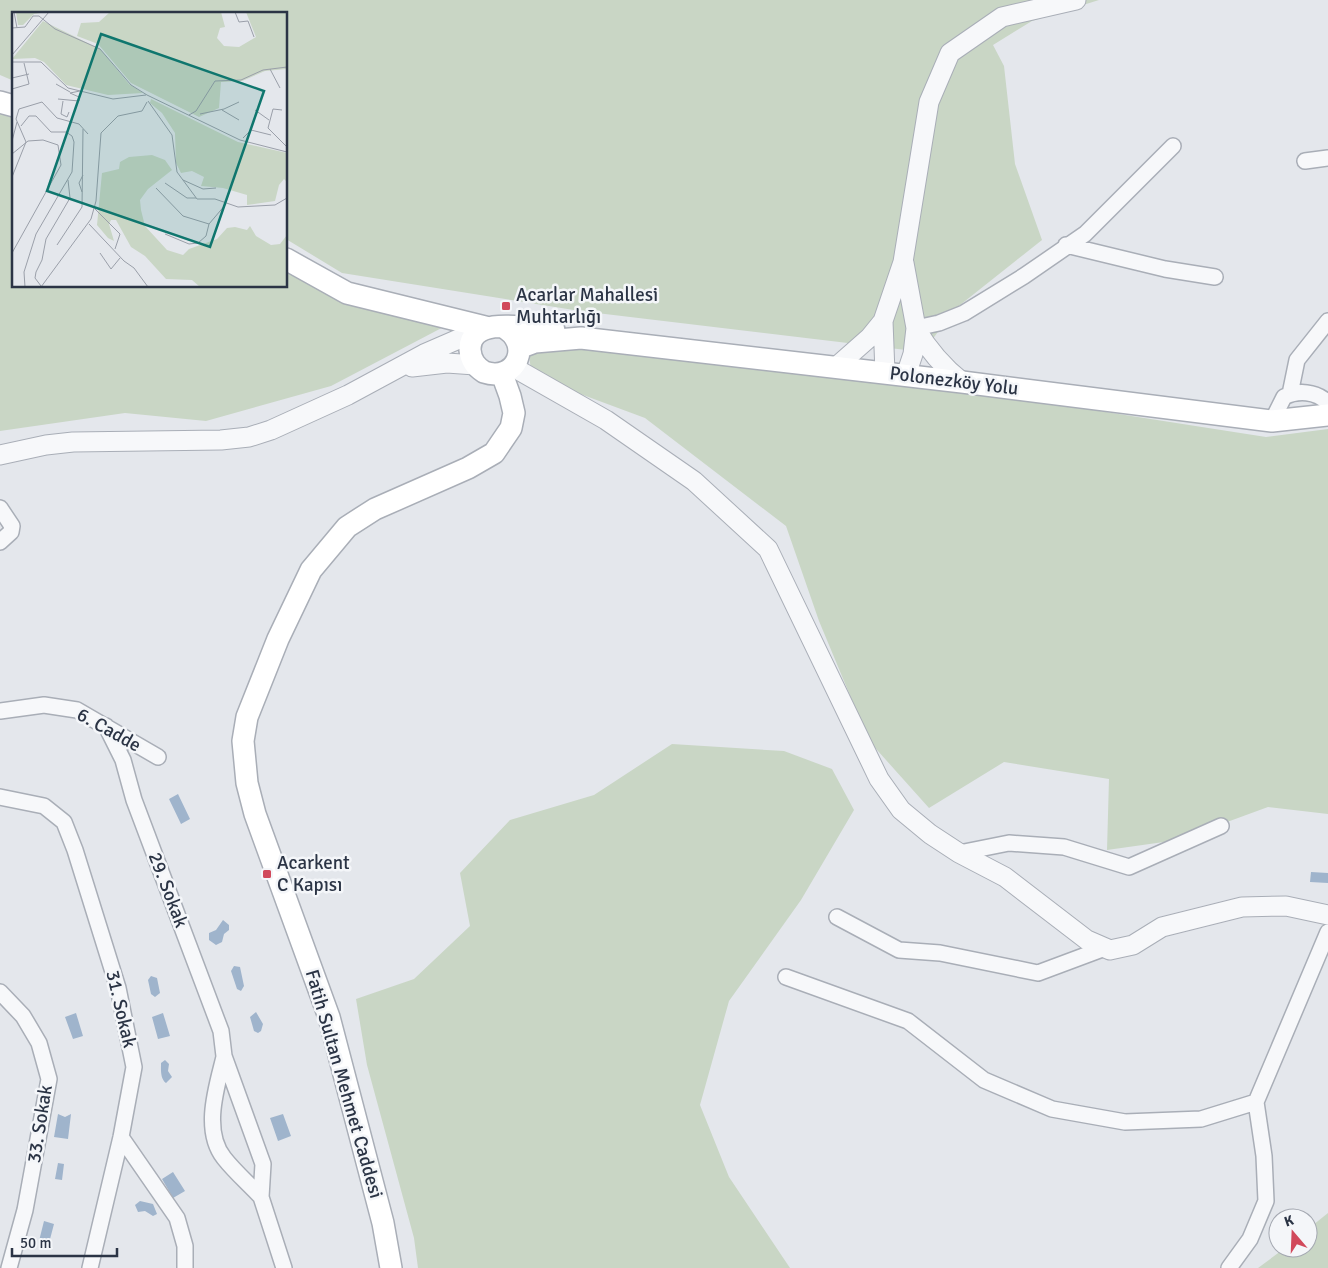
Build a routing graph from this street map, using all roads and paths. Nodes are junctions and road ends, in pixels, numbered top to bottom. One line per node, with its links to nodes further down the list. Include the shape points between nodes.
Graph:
1 (1076, 0): 7 (street, via 1002,17 950,53 929,102)
2 (1173, 146): 5 (street, via 1085,234)
3 (1328, 158): 4 (street)
4 (1305, 162)
5 (1066, 245): 8 (street, via 1165,269); 12 (street, via 964,313)
6 (288, 260): 11 (main road, via 347,292)
7 (903, 262): 9 (street); 12 (street)
8 (1215, 277)
9 (883, 321): 16 (street); 18 (street)
10 (1328, 321): 20 (street, via 1298,360)
11 (494, 327): 13 (main road, via 557,330); 14 (main road, via 514,335); 15 (main road, via 472,341 470,354); 17 (street, via 424,354)
12 (916, 328): 18 (street, via 914,354); 19 (street, via 940,364)
13 (581, 338): 14 (main road, via 535,342); 16 (main road, Polonezköy Yolu)
14 (511, 363): 15 (main road, via 484,372); 34 (street, via 606,420 694,481 768,548 879,779 902,810); 49 (main road, Fatih Sultan Mehmet Caddesi, via 510,396 514,413 511,428 494,453 468,468 375,509 347,528 311,570 249,711 243,741 255,814 329,1017 383,1223)
15 (476, 365): 17 (street, via 430,364)
16 (836, 367): 18 (main road, Polonezköy Yolu)
17 (398, 370): 24 (street, via 271,430 249,437)
18 (896, 374): 19 (main road, Polonezköy Yolu)
19 (962, 382): 23 (main road, Polonezköy Yolu)
20 (1290, 394): 21 (street, via 1321,396); 23 (street, via 1284,397)
21 (1328, 403)
22 (1328, 416): 23 (main road, Polonezköy Yolu)
23 (1272, 421)
24 (161, 440): 25 (street, via 132,432 78,430 28,437 11,442); 26 (street, via 73,442)
25 (0, 450)
26 (0, 454)
27 (0, 508): 28 (street, via 12,526 11,532)
28 (0, 542)
29 (0, 711): 30 (street, 6. Cadde, via 44,704 77,710)
30 (106, 726): 31 (street, 6. Cadde); 41 (street, 29. Sokak, via 123,760 134,800 221,1031)
31 (158, 757)
32 (0, 797): 43 (street, 31. Sokak, via 44,806 64,822 75,850 118,988 134,1067)
33 (1220, 826): 34 (street, via 1129,866 1064,847 1009,843)
34 (959, 854): 38 (street, via 1005,877 1086,940)
35 (1328, 915): 38 (street, via 1286,906 1242,907 1162,927 1134,945 1110,950)
36 (837, 917): 38 (street, via 899,950 940,953 1038,973)
37 (1328, 932): 42 (street)
38 (1105, 948)
39 (786, 978): 42 (street, via 908,1021 984,1080 1052,1108 1125,1122 1201,1119)
40 (0, 992): 45 (street, 33. Sokak, via 23,1016 39,1042 49,1078 25,1210)
41 (224, 1056): 44 (street, 29. Sokak, via 263,1164); 44 (street, 29. Sokak, via 215,1097 213,1131 222,1156)
42 (1256, 1102): 50 (street, via 1264,1156 1266,1201 1250,1239)
43 (121, 1137): 46 (street, 31. Sokak); 47 (street, via 177,1218)
44 (261, 1197): 48 (street, 29. Sokak)
45 (9, 1268)
46 (90, 1268)
47 (185, 1268)
48 (284, 1268)
49 (391, 1268)
50 (1229, 1268)

